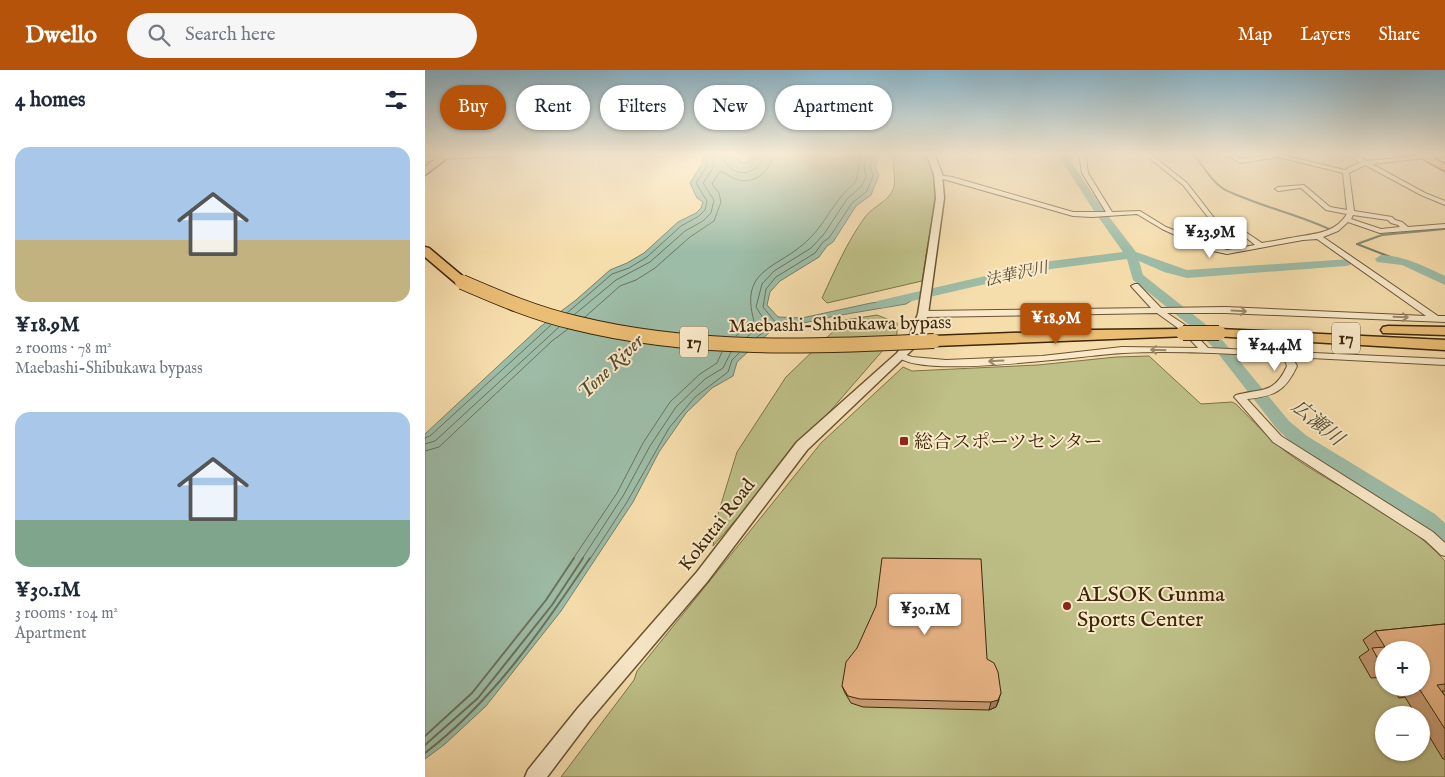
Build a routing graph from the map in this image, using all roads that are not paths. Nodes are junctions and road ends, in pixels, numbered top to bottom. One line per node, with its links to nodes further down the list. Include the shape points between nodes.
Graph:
1 (939, 186): 19 (street, Kokutai Road)
2 (977, 186): 9 (street, via 1066,212)
3 (1093, 186): 9 (street)
4 (1187, 186): 14 (street, via 1213,220 1245,234)
5 (1347, 186): 10 (street)
6 (1408, 186): 8 (street)
7 (1278, 189): 10 (street, via 1302,186 1328,209)
8 (1445, 203)
9 (1109, 213): 14 (street, via 1138,212 1163,228 1222,252)
10 (1349, 216): 12 (street, via 1380,231); 12 (street, via 1391,218); 13 (street, via 1331,233)
11 (1445, 226): 12 (street)
12 (1406, 229)
13 (1318, 237): 14 (street); 21 (street)
14 (1261, 246)
15 (425, 251): 17 (highway, Maebashi-Shibukawa bypass / 17)
16 (425, 261): 17 (highway)
17 (462, 282): 24 (highway, Maebashi-Shibukawa bypass / 17, bridge, via 515,306 556,319 650,338 707,343 781,346 1092,334)
18 (1135, 286): 20 (street)
19 (925, 301): 20 (street, via 1039,310); 29 (street, Kokutai Road, via 912,345)
20 (1161, 310): 21 (street, one-way to 21); 26 (street)
21 (1440, 318): 22 (street)
22 (1445, 325)
23 (1445, 331): 24 (highway)
24 (1246, 334): 25 (highway, 17); 27 (highway)
25 (1445, 345)
26 (1206, 351): 28 (street); 29 (street, one-way to 29, via 1122,350 1042,359 937,363)
27 (1445, 351)
28 (1286, 354): 30 (street); 31 (street, via 1292,366 1281,386 1268,393 1239,397 1277,440 1429,536)
29 (901, 356): 32 (street, Kokutai Road, via 802,446 702,577 584,714)
30 (1445, 362)
31 (1445, 551)
32 (535, 777)

